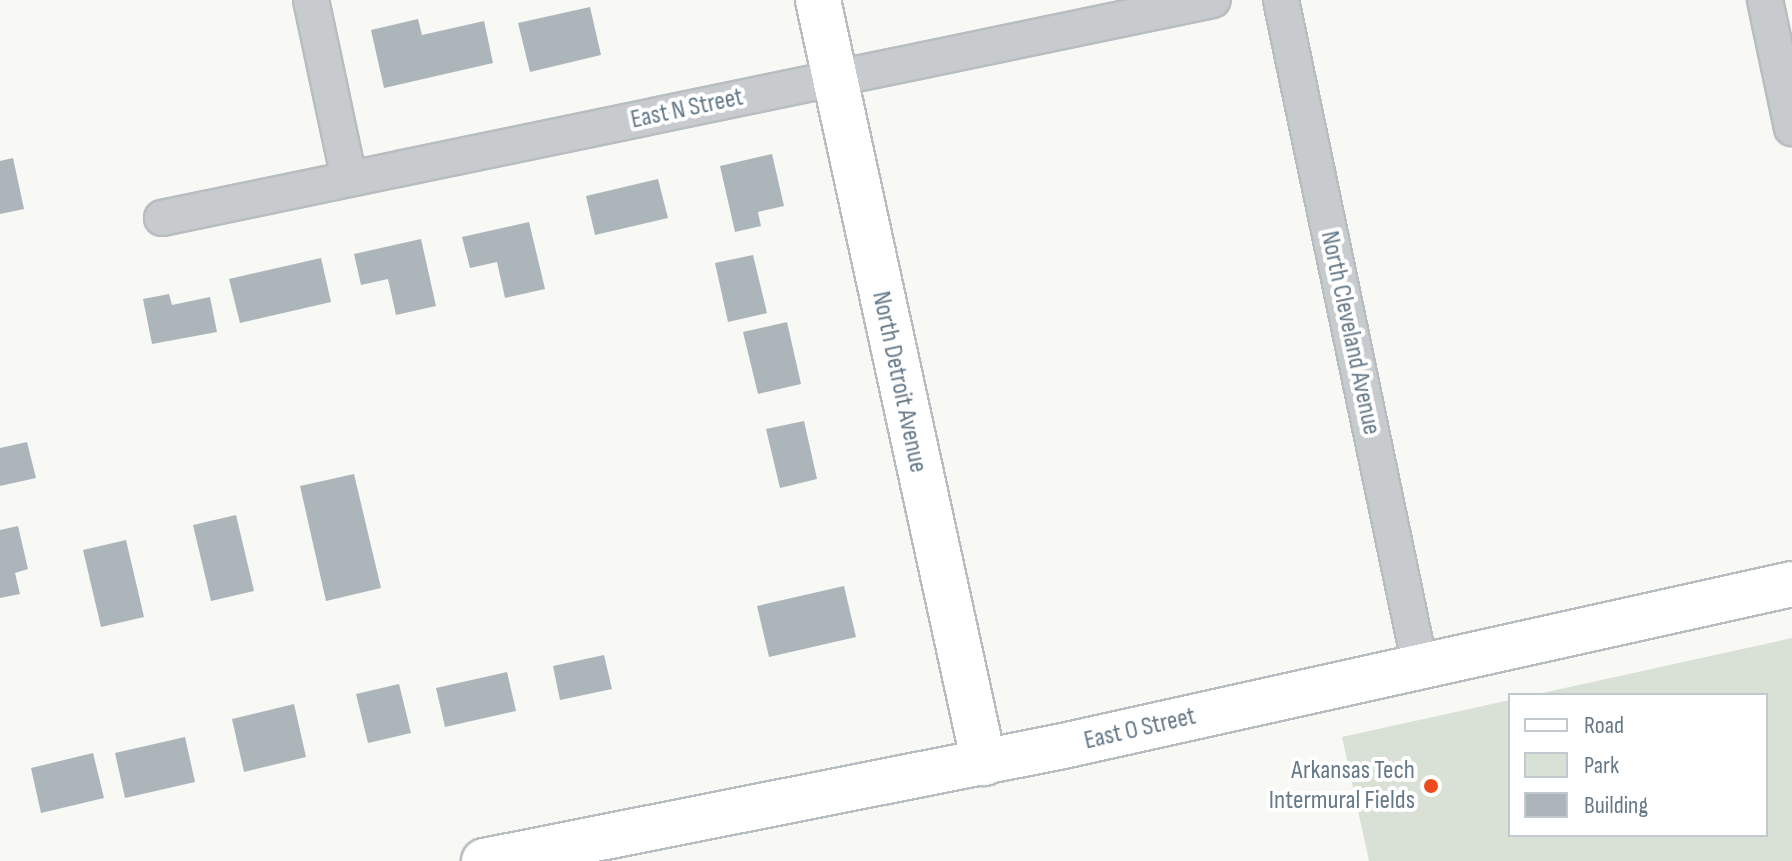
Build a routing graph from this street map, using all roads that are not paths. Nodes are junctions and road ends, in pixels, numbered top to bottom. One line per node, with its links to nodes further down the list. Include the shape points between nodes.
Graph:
1 (311, 0): 8 (street)
2 (818, 0): 6 (street, North Detroit Avenue)
3 (1213, 0): 6 (street, East N Street)
4 (1281, 0): 11 (street, North Cleveland Avenue)
5 (1765, 0): 7 (street)
6 (834, 79): 8 (street, East N Street); 12 (street, North Detroit Avenue)
7 (1792, 128)
8 (349, 179): 9 (street, East N Street)
9 (162, 218)
10 (1792, 584): 11 (street, East O Street)
11 (1420, 666): 12 (street, East O Street)
12 (984, 763): 13 (street, East O Street)
13 (484, 861)

